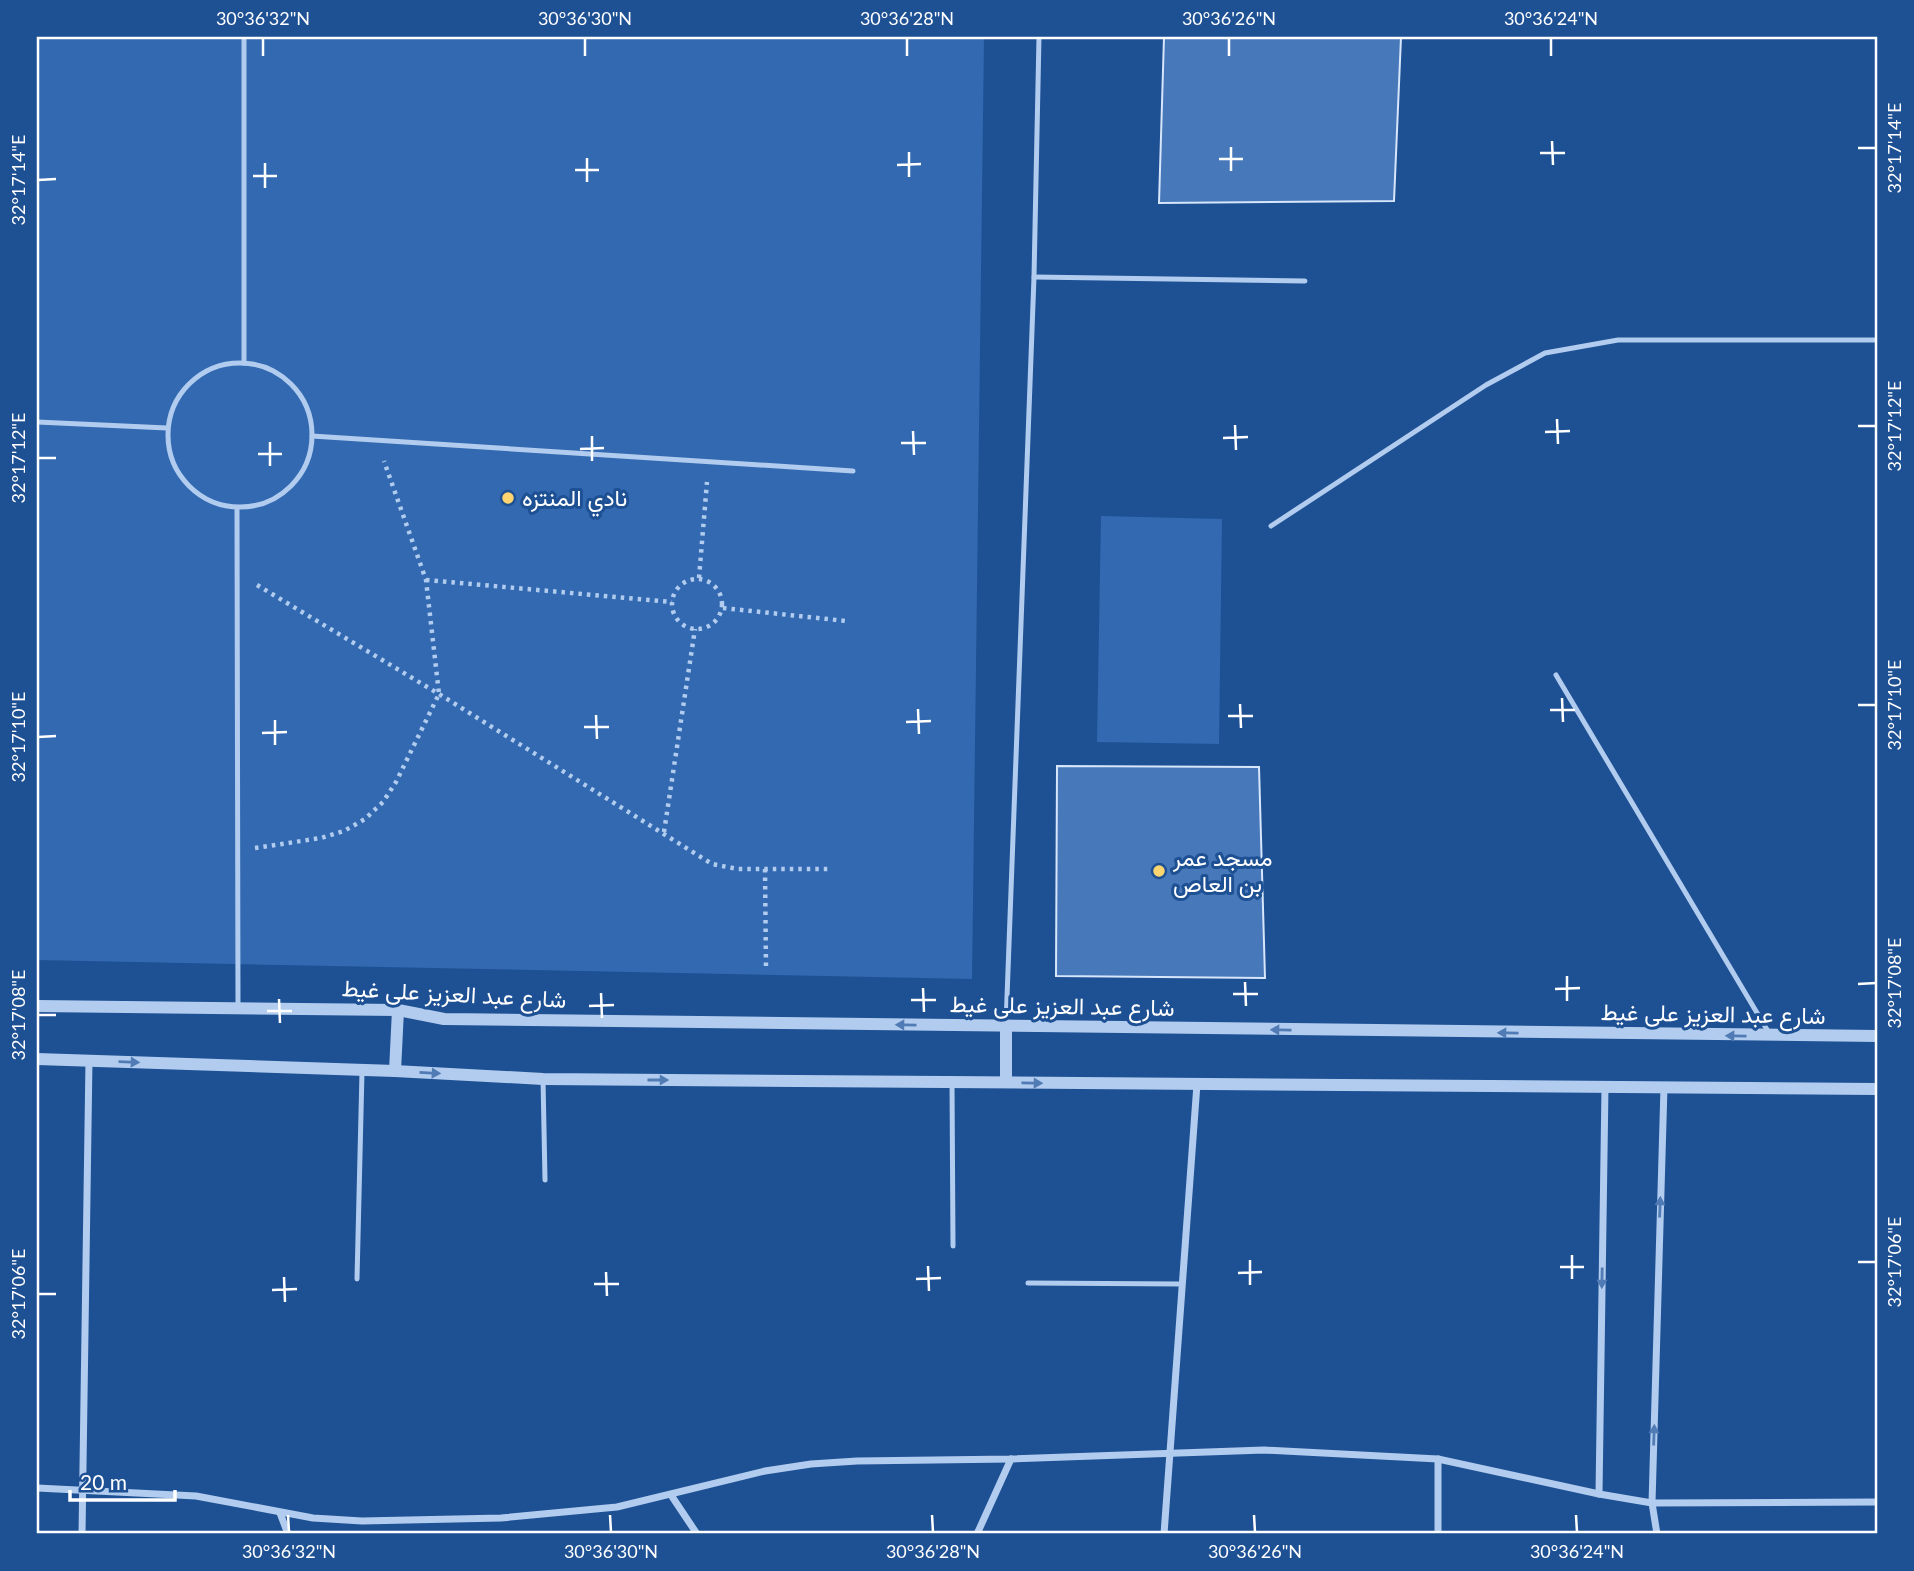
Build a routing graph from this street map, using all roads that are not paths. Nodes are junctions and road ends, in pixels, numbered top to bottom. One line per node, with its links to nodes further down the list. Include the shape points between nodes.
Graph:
1 (244, 37): 6 (lane)
2 (1039, 37): 3 (lane)
3 (1034, 277): 4 (lane); 17 (lane)
4 (1306, 281)
5 (1877, 340): 12 (lane, via 1618,340 1545,353 1486,385)
6 (244, 363): 8 (lane, via 202,373 185,388); 9 (lane, via 270,370 292,386 310,418)
7 (37, 422): 8 (lane)
8 (167, 428): 11 (lane, via 169,452 178,474 193,492 214,504)
9 (312, 436): 10 (lane); 11 (lane, via 309,459 298,479 281,495 260,505)
10 (853, 471)
11 (237, 508): 15 (lane)
12 (1271, 526)
13 (1556, 675): 19 (lane)
14 (37, 1006): 15 (street, شارع عبد العزيز على غيط)
15 (238, 1008): 16 (street, شارع عبد العزيز على غيط)
16 (398, 1010): 17 (street, شارع عبد العزيز على غيط, one-way to 16, via 444,1019); 23 (street)
17 (1006, 1026): 19 (street, شارع عبد العزيز على غيط, one-way to 17); 26 (street)
18 (1877, 1036): 19 (street, شارع عبد العزيز على غيط)
19 (1771, 1037)
20 (37, 1059): 21 (street)
21 (89, 1060): 22 (street, one-way to 22); 40 (street)
22 (362, 1070): 23 (street); 33 (lane)
23 (395, 1071): 24 (street, one-way to 24)
24 (543, 1079): 25 (street, one-way to 25); 31 (lane)
25 (952, 1082): 26 (street); 32 (lane)
26 (1006, 1082): 27 (street, one-way to 27)
27 (1197, 1084): 28 (street); 35 (street)
28 (1605, 1087): 29 (street); 41 (street, one-way to 41)
29 (1664, 1087): 30 (street); 44 (street, one-way to 29)
30 (1877, 1089)
31 (545, 1180)
32 (953, 1246)
33 (357, 1279)
34 (1028, 1283): 35 (lane)
35 (1181, 1284): 36 (street)
36 (1170, 1454): 37 (street); 38 (street, via 1264,1450); 50 (street)
37 (1011, 1459): 42 (street, via 811,1464); 49 (street)
38 (1438, 1460): 41 (street); 51 (street)
39 (37, 1488): 40 (street)
40 (83, 1489): 45 (street, via 196,1496); 46 (street)
41 (1599, 1494): 44 (street)
42 (671, 1495): 45 (street, via 617,1507 500,1518 362,1521); 48 (street)
43 (1877, 1502): 44 (street)
44 (1652, 1503): 52 (street)
45 (280, 1513): 47 (street)
46 (82, 1534)
47 (288, 1534)
48 (697, 1534)
49 (977, 1534)
50 (1164, 1534)
51 (1438, 1534)
52 (1657, 1534)

